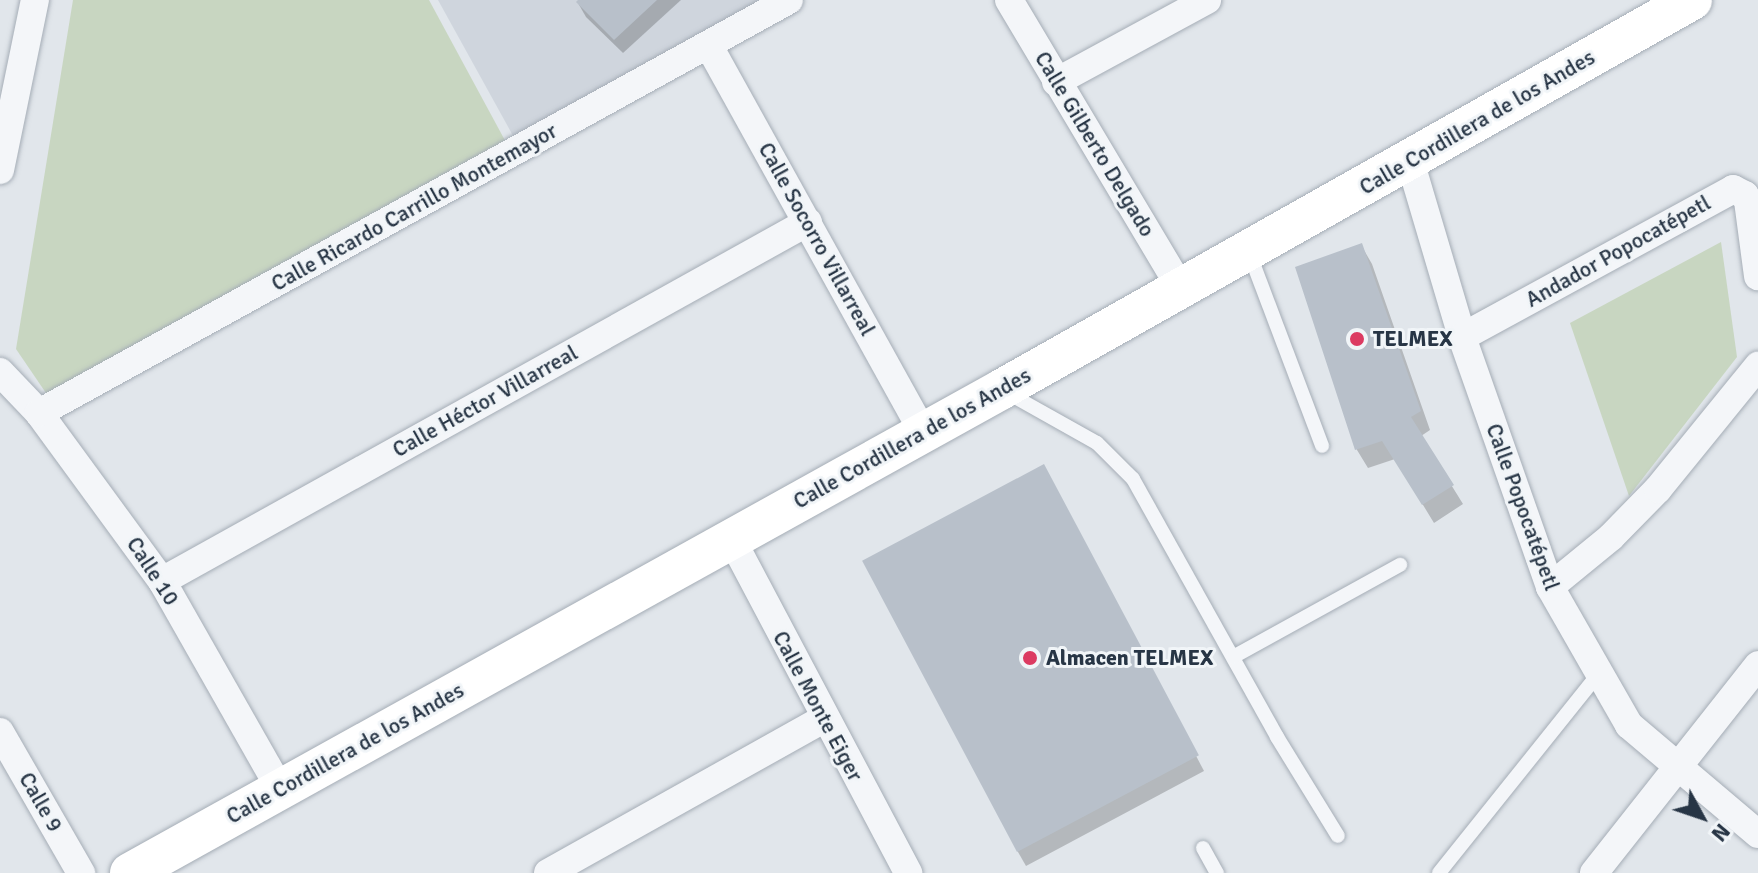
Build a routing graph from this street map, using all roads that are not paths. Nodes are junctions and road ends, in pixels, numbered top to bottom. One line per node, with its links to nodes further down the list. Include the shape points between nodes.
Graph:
1 (35, 0): 9 (street)
2 (789, 0): 6 (street, Calle Ricardo Carrillo Montemayor)
3 (1009, 0): 7 (street, Calle Gilberto Delgado)
4 (1207, 0): 7 (street)
5 (1692, 0): 8 (street, Calle Cordillera de los Andes)
6 (709, 46): 10 (street, Calle Socorro Villarreal); 18 (street, Calle Ricardo Carrillo Montemayor)
7 (1056, 82): 13 (street, Calle Gilberto Delgado)
8 (1410, 161): 11 (street, Calle Cordillera de los Andes); 14 (street, Calle Popocatépetl)
9 (0, 170)
10 (808, 222): 19 (street, Calle Socorro Villarreal); 23 (street, Calle Héctor Villarreal)
11 (1248, 251): 13 (street, Calle Cordillera de los Andes); 20 (lane)
12 (1758, 276): 14 (street, Andador Popocatépetl, via 1748,201 1733,189)
13 (1181, 288): 17 (street, Calle Cordillera de los Andes)
14 (1462, 337): 24 (street, Calle Popocatépetl)
15 (1758, 366): 24 (street, via 1658,489)
16 (0, 372): 18 (street, Calle 10)
17 (1002, 389): 19 (street, Calle Cordillera de los Andes); 25 (lane, via 1097,443 1119,462 1146,498)
18 (39, 413): 23 (street, Calle 10)
19 (923, 432): 21 (street, Calle Cordillera de los Andes)
20 (1322, 446)
21 (731, 538): 28 (street, Calle Monte Eiger); 31 (street, Calle Cordillera de los Andes)
22 (1400, 565): 25 (lane)
23 (162, 581): 31 (street, Calle 10)
24 (1550, 587): 27 (street, Calle Popocatépetl)
25 (1233, 657): 33 (lane)
26 (1758, 665): 30 (street)
27 (1599, 673): 30 (street, Calle Popocatépetl, via 1629,725); 40 (lane)
28 (824, 719): 37 (street); 38 (street, Calle Monte Eiger)
29 (0, 732): 35 (street, Calle 9)
30 (1680, 767): 32 (street, Calle Popocatépetl); 41 (street)
31 (280, 789): 36 (street, Calle Cordillera de los Andes)
32 (1758, 834)
33 (1338, 836)
34 (1203, 848): 39 (lane)
35 (81, 873)
36 (130, 873)
37 (548, 873)
38 (908, 873)
39 (1217, 873)
40 (1439, 873)
41 (1594, 873)

